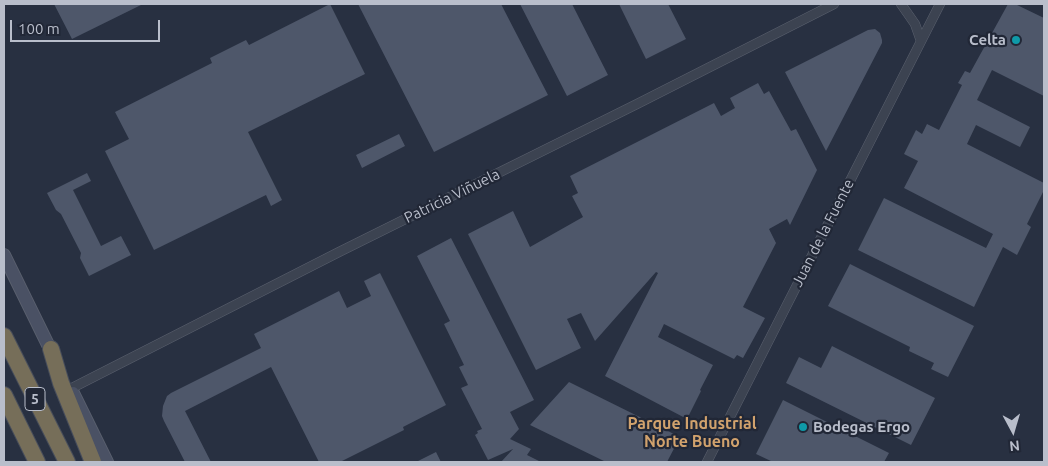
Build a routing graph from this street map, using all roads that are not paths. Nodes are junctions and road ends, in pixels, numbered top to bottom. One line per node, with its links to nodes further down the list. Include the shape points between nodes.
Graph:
1 (834, 4): 8 (street, Patricia Viñuela)
2 (901, 4): 4 (street, via 915,24)
3 (940, 4): 4 (street, Juan de la Fuente)
4 (921, 41): 14 (street, Juan de la Fuente)
5 (4, 255): 7 (main road)
6 (4, 336): 11 (highway, 5)
7 (50, 350): 8 (main road); 12 (highway)
8 (70, 389): 13 (main road)
9 (4, 395): 10 (highway, 5)
10 (37, 462)
11 (67, 462)
12 (93, 462)
13 (107, 462)
14 (707, 462)

